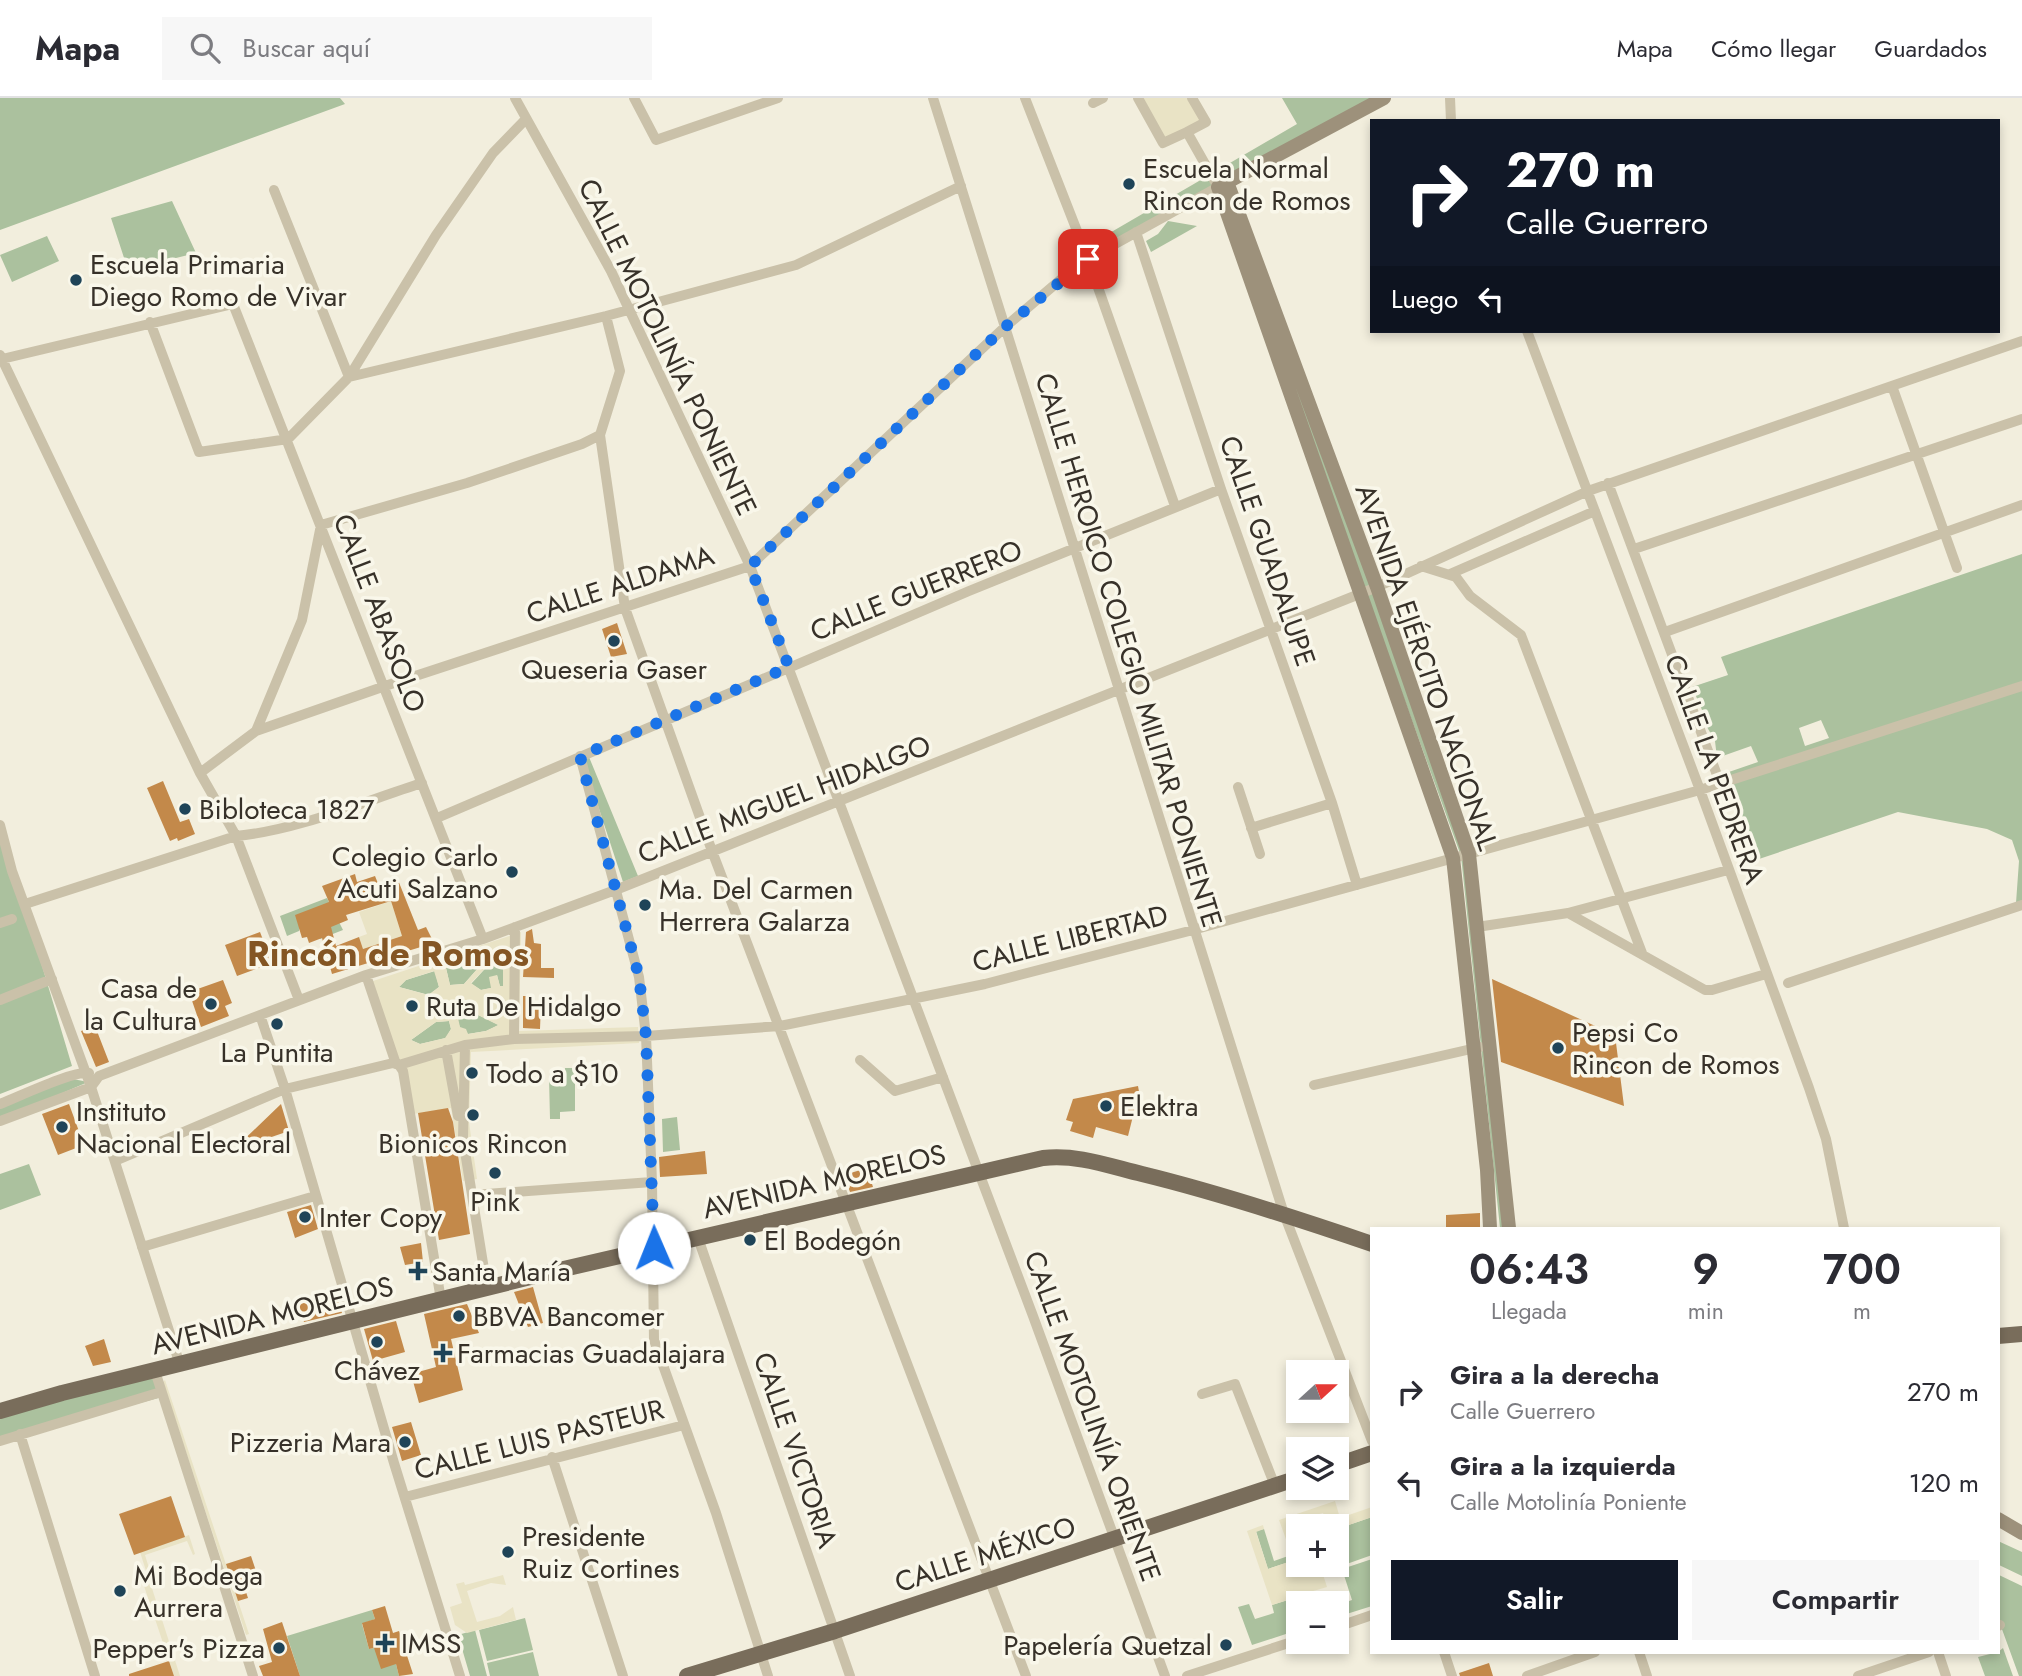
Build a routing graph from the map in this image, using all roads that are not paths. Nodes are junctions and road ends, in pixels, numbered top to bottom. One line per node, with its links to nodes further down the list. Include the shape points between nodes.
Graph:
1 (515, 98): 10 (street, CALLE MOTOLINÍA PONIENTE)
2 (635, 98): 3 (street, via 656,140)
3 (778, 98)
4 (933, 98): 14 (street, CALLE HEROICO COLEGIO MILITAR PONIENTE)
5 (1025, 98): 17 (street)
6 (1140, 98): 12 (street, via 1163,143)
7 (1384, 98): 13 (main road, CALLE ALDAMA)
8 (1450, 98): 11 (street)
9 (1196, 99): 12 (street, via 1206,122)
10 (526, 119): 18 (street, CALLE MOTOLINÍA PONIENTE); 25 (street, via 493,153 443,225)
11 (1451, 119)
12 (1187, 132): 13 (street)
13 (1222, 185): 16 (street, CALLE ALDAMA); 47 (main road, AVENIDA EJÉRCITO NACIONAL); 48 (main road, AVENIDA EJÉRCITO NACIONAL)
14 (961, 186): 18 (street, via 796,265); 21 (street, CALLE HEROICO COLEGIO MILITAR PONIENTE)
15 (274, 190): 25 (street)
16 (1136, 232): 17 (street, CALLE ALDAMA); 32 (street, CALLE GUADALUPE)
17 (1088, 259): 21 (street, CALLE ALDAMA); 35 (street)
18 (628, 309): 19 (street); 43 (street, CALLE MOTOLINÍA PONIENTE)
19 (607, 316): 25 (street); 28 (street, via 620,371)
20 (150, 322): 24 (street); 29 (street, via 199,452); 29 (street, CALLE ABASOLO, via 233,304)
21 (1005, 327): 42 (street, CALLE HEROICO COLEGIO MILITAR PONIENTE); 43 (street, CALLE ALDAMA)
22 (1528, 333): 33 (street, CALLE LA PEDRERA)
23 (2022, 341): 26 (street)
24 (1, 357): 59 (street)
25 (349, 377): 29 (street)
26 (1892, 386): 30 (street); 31 (street)
27 (2022, 418): 30 (street)
28 (600, 435): 38 (street, via 467,483); 49 (street)
29 (288, 439): 38 (street, CALLE ABASOLO)
30 (1917, 453): 39 (street); 41 (street)
31 (1608, 483): 33 (street); 41 (street)
32 (1221, 489): 35 (street, CALLE GUERRERO); 50 (street, CALLE GUADALUPE)
33 (1588, 491): 36 (street, CALLE LA PEDRERA); 37 (street)
34 (2022, 505): 39 (street)
35 (1175, 506): 42 (street, CALLE GUERRERO)
36 (1595, 511): 40 (street); 63 (street, CALLE LA PEDRERA)
37 (1524, 519): 40 (street); 44 (street)
38 (321, 526): 53 (street, CALLE ABASOLO); 57 (street, via 302,620)
39 (1945, 532): 45 (street); 51 (street)
40 (1528, 540): 46 (street)
41 (1634, 549): 51 (street)
42 (1074, 550): 52 (street, CALLE GUERRERO); 55 (street, CALLE HEROICO COLEGIO MILITAR PONIENTE)
43 (750, 566): 49 (street, CALLE ALDAMA); 52 (street, CALLE MOTOLINÍA PONIENTE)
44 (1421, 566): 46 (street); 47 (street)
45 (1957, 568)
46 (1450, 574): 67 (street, via 1470,596 1521,635)
47 (1377, 587): 48 (street); 73 (main road, AVENIDA EJÉRCITO NACIONAL)
48 (1362, 592): 50 (street, CALLE MIGUEL HIDALGO); 74 (main road, AVENIDA EJÉRCITO NACIONAL)
49 (625, 608): 53 (street, CALLE ALDAMA); 56 (street)
50 (1270, 628): 55 (street, CALLE MIGUEL HIDALGO); 65 (street, CALLE GUADALUPE)
51 (1665, 632): 61 (street)
52 (789, 667): 56 (street, CALLE GUERRERO); 64 (street, CALLE MOTOLINÍA PONIENTE)
53 (384, 686): 57 (street, CALLE ALDAMA); 60 (street, CALLE ABASOLO)
54 (2022, 686): 61 (street, CALLE LIBERTAD)
55 (1118, 691): 64 (street, CALLE MIGUEL HIDALGO); 86 (street, CALLE HEROICO COLEGIO MILITAR PONIENTE)
56 (666, 720): 58 (street, CALLE GUERRERO); 71 (street)
57 (256, 731): 59 (street, CALLE ALDAMA)
58 (580, 756): 66 (street, CALLE GUERRERO); 77 (street)
59 (200, 773): 70 (street)
60 (422, 783): 66 (street, CALLE ABASOLO); 70 (street)
61 (1720, 783): 63 (street, CALLE LIBERTAD)
62 (1238, 787): 69 (street)
63 (1700, 790): 67 (street, CALLE LIBERTAD); 75 (street, CALLE LA PEDRERA)
64 (840, 801): 71 (street, CALLE MIGUEL HIDALGO); 93 (street, CALLE MOTOLINÍA PONIENTE)
65 (1332, 803): 69 (street); 76 (street, CALLE GUADALUPE)
66 (437, 818): 87 (street, CALLE ABASOLO)
67 (1592, 820): 73 (street, CALLE LIBERTAD); 78 (street)
68 (0, 825): 79 (street)
69 (1251, 828): 72 (street)
70 (236, 836): 79 (street); 95 (street)
71 (712, 851): 77 (street, CALLE MIGUEL HIDALGO); 97 (street)
72 (1260, 854)
73 (1469, 854): 74 (street, CALLE LIBERTAD); 85 (main road, AVENIDA EJÉRCITO NACIONAL)
74 (1453, 858): 76 (street, CALLE LIBERTAD); 102 (main road, AVENIDA EJÉRCITO NACIONAL)
75 (1728, 870): 78 (street); 89 (street, CALLE LA PEDRERA)
76 (1357, 885): 86 (street, CALLE LIBERTAD)
77 (618, 889): 84 (street, CALLE MIGUEL HIDALGO); 98 (street, via 639,977)
78 (1620, 900): 81 (street); 88 (street)
79 (25, 904): 91 (street)
80 (2022, 905): 92 (street)
81 (1568, 913): 85 (street); 88 (street)
82 (12, 919): 83 (street)
83 (0, 923)
84 (515, 927): 87 (street, CALLE MIGUEL HIDALGO); 99 (street)
85 (1477, 928): 101 (main road, AVENIDA EJÉRCITO NACIONAL)
86 (1193, 930): 93 (street, CALLE LIBERTAD); 123 (street, CALLE HEROICO COLEGIO MILITAR PONIENTE)
87 (483, 939): 90 (street, CALLE MIGUEL HIDALGO)
88 (1642, 953): 89 (street, via 1698,988 1712,990)
89 (1766, 974): 126 (street, CALLE LA PEDRERA, via 1823,1129)
90 (366, 975): 95 (street, CALLE MIGUEL HIDALGO); 105 (street)
91 (52, 979): 94 (street); 106 (street)
92 (1788, 983)
93 (913, 998): 97 (street, CALLE LIBERTAD); 108 (street, CALLE MOTOLINÍA PONIENTE)
94 (0, 1000)
95 (299, 1000): 96 (street, CALLE MIGUEL HIDALGO)
96 (260, 1015): 107 (street, CALLE MIGUEL HIDALGO); 111 (street)
97 (780, 1026): 98 (street, CALLE LIBERTAD); 122 (street)
98 (646, 1036): 99 (street, CALLE LIBERTAD); 119 (street)
99 (513, 1039): 100 (street, CALLE LIBERTAD)
100 (465, 1045): 103 (street, CALLE LIBERTAD); 114 (street)
101 (1490, 1045): 102 (street); 116 (main road, AVENIDA EJÉRCITO NACIONAL)
102 (1473, 1049): 109 (street); 117 (main road, AVENIDA EJÉRCITO NACIONAL)
103 (446, 1050): 105 (street, CALLE LIBERTAD); 114 (street)
104 (860, 1060): 108 (street, via 895,1091)
105 (398, 1064): 111 (street); 132 (street, via 403,1071)
106 (85, 1072): 107 (street); 110 (street); 112 (street)
107 (99, 1076): 110 (street)
108 (943, 1077): 118 (street, CALLE MOTOLINÍA PONIENTE)
109 (1314, 1085)
110 (91, 1087): 113 (street); 115 (street)
111 (285, 1089): 115 (street); 120 (street)
112 (0, 1104)
113 (0, 1121)
114 (463, 1139): 121 (street)
115 (115, 1161): 129 (street)
116 (1502, 1169): 117 (main road); 125 (main road, AVENIDA EJÉRCITO NACIONAL)
117 (1487, 1170): 124 (main road, AVENIDA EJÉRCITO NACIONAL)
118 (978, 1172): 122 (main road, AVENIDA MORELOS); 123 (main road, AVENIDA MORELOS, via 1043,1158 1072,1157); 154 (street, CALLE MOTOLINÍA ORIENTE)
119 (652, 1182): 121 (street); 130 (street)
120 (315, 1195): 129 (street); 133 (street)
121 (472, 1195): 131 (street)
122 (846, 1202): 127 (main road, AVENIDA MORELOS); 156 (street)
123 (1284, 1214): 128 (main road, AVENIDA MORELOS); 143 (street, CALLE HEROICO COLEGIO MILITAR PONIENTE)
124 (1490, 1227)
125 (1508, 1227)
126 (1844, 1227)
127 (698, 1238): 130 (main road, AVENIDA MORELOS); 159 (street, CALLE VICTORIA)
128 (1370, 1243)
129 (142, 1247): 136 (street)
130 (654, 1248): 131 (main road, AVENIDA MORELOS); 141 (street, via 654,1340)
131 (487, 1288): 132 (main road, AVENIDA MORELOS)
132 (441, 1300): 133 (main road, AVENIDA MORELOS)
133 (353, 1322): 136 (main road, AVENIDA MORELOS); 150 (street)
134 (2022, 1334): 135 (main road)
135 (2000, 1336)
136 (180, 1365): 137 (main road, AVENIDA MORELOS)
137 (155, 1371): 138 (street); 140 (main road, AVENIDA MORELOS)
138 (161, 1392): 142 (street, AVENIDA MORELOS); 168 (street)
139 (1202, 1394): 149 (street, via 1235,1384)
140 (0, 1411)
141 (684, 1425): 146 (street, CALLE LUIS PASTEUR); 161 (street)
142 (20, 1434): 144 (street, AVENIDA MORELOS); 167 (street)
143 (1370, 1436)
144 (0, 1441)
145 (1370, 1453): 147 (main road)
146 (552, 1457): 150 (street, CALLE LUIS PASTEUR); 170 (street)
147 (1349, 1461)
148 (1286, 1482): 149 (main road, CALLE MÉXICO)
149 (1275, 1486): 154 (main road, CALLE MÉXICO)
150 (405, 1497): 169 (street)
151 (2000, 1520): 153 (main road)
152 (2000, 1532): 155 (main road)
153 (2022, 1533)
154 (1115, 1539): 156 (main road, CALLE MÉXICO); 175 (street, CALLE MOTOLINÍA ORIENTE)
155 (2022, 1539)
156 (989, 1580): 159 (main road, CALLE MÉXICO); 174 (street)
157 (1370, 1616): 158 (street)
158 (1349, 1623)
159 (835, 1630): 161 (main road, CALLE MÉXICO); 173 (street, CALLE VICTORIA)
160 (1286, 1644): 176 (street)
161 (761, 1653): 171 (main road, CALLE MÉXICO); 172 (street)
162 (1445, 1654): 177 (street)
163 (1589, 1654): 178 (street)
164 (1640, 1654): 179 (street)
165 (1923, 1654): 180 (street)
166 (1939, 1654): 181 (street)
167 (95, 1676)
168 (253, 1676)
169 (460, 1676)
170 (623, 1676)
171 (687, 1676)
172 (768, 1676)
173 (850, 1676)
174 (1026, 1676)
175 (1165, 1676)
176 (1188, 1676)
177 (1452, 1676)
178 (1527, 1676)
179 (1647, 1676)
180 (1858, 1676)
181 (1946, 1676)

